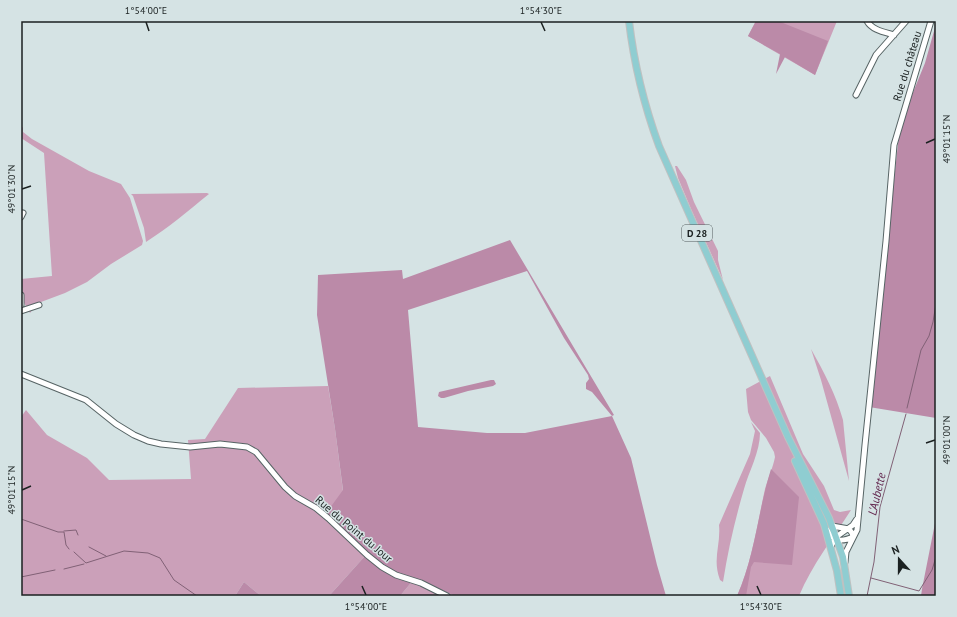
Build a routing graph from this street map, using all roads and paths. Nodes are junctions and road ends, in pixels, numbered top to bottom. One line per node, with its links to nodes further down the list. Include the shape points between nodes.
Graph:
1 (625, 21): 14 (main road, D 28, via 635,85 657,151)
2 (628, 21): 15 (main road, D 28, via 640,86 659,146 788,437)
3 (867, 21): 6 (street, via 874,29)
4 (906, 21): 6 (street)
5 (931, 21): 13 (street, Rue du château, via 894,145)
6 (894, 35): 7 (street, via 876,55)
7 (856, 95)
8 (21, 295): 9 (street)
9 (21, 305)
10 (40, 305): 11 (street)
11 (21, 311)
12 (21, 374): 21 (street, Rue du Point du Jour, via 86,400 116,424 148,441 190,447 220,444 247,447 256,452 285,487 316,508 382,567)
13 (858, 518): 16 (street); 17 (street, Rue du château)
14 (824, 524): 18 (street, via 831,537); 19 (main road, D 28)
15 (832, 526): 16 (street); 18 (main road, D 28)
16 (849, 528): 17 (street); 18 (street)
17 (854, 537): 18 (street, via 846,540); 20 (street, Rue du château, via 846,552)
18 (836, 539): 19 (street); 20 (main road, D 28)
19 (831, 546): 22 (main road, D 28)
20 (845, 566): 23 (main road, D 28)
21 (447, 596)
22 (841, 596)
23 (849, 596)

